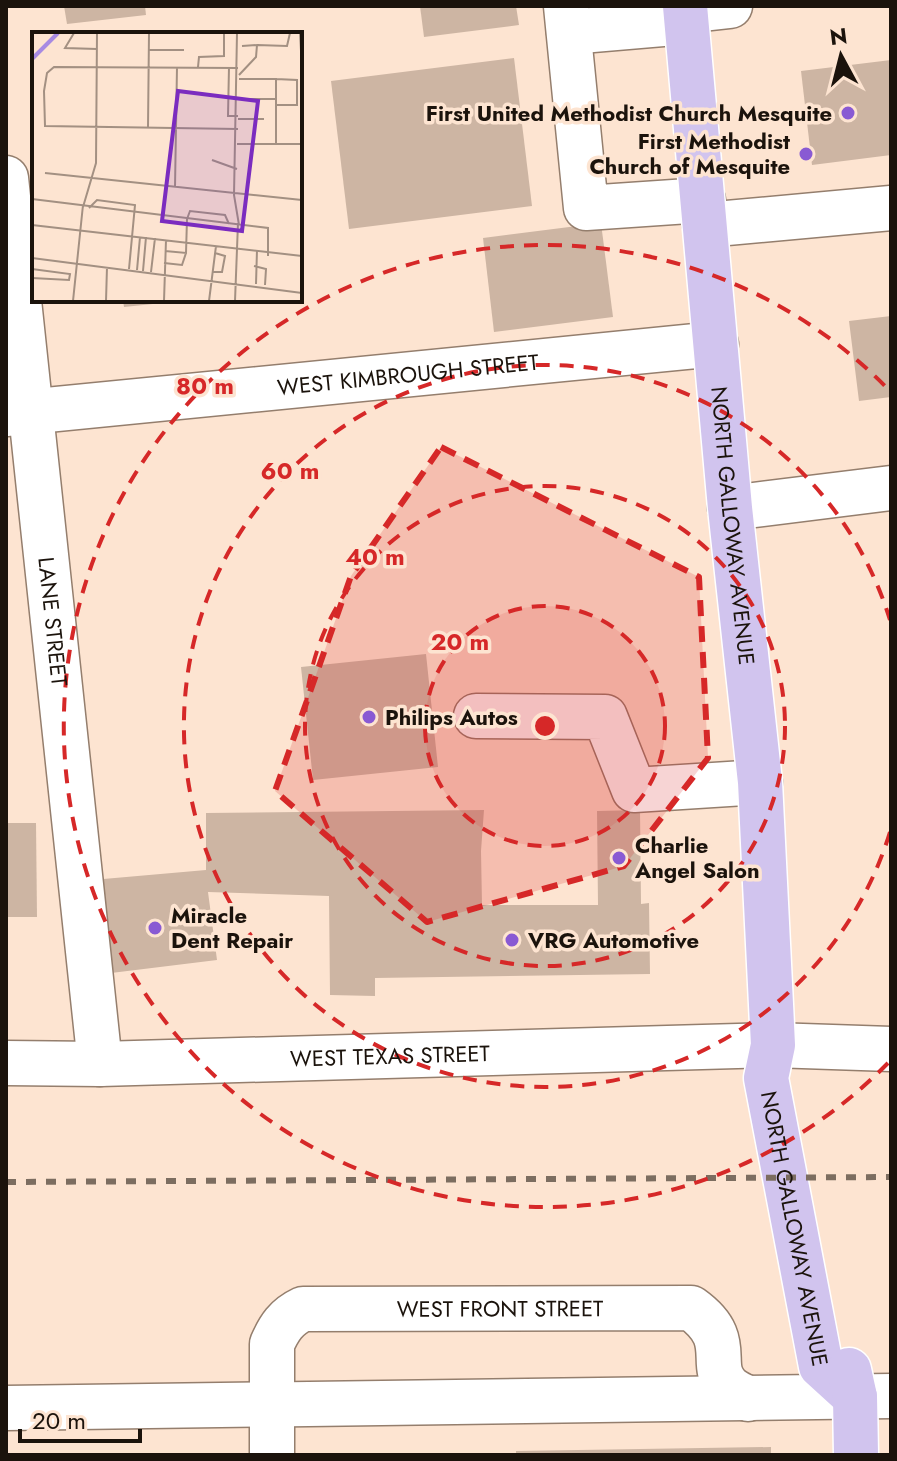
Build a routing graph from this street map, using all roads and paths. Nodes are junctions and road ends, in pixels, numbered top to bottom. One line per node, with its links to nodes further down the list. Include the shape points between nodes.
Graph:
1 (730, 6): 2 (street)
2 (685, 13): 3 (street); 6 (main road, NORTH GALLOWAY AVENUE)
3 (568, 19): 6 (street, via 586,208)
4 (6, 178): 8 (street, LANE STREET)
5 (891, 208): 6 (street)
6 (704, 212): 7 (main road, NORTH GALLOWAY AVENUE)
7 (716, 344): 8 (street, WEST KIMBROUGH STREET); 10 (main road, NORTH GALLOWAY AVENUE)
8 (19, 413): 16 (street, LANE STREET)
9 (891, 488): 10 (street)
10 (730, 508): 12 (main road, NORTH GALLOWAY AVENUE)
11 (476, 716): 12 (street, via 605,717 634,790)
12 (760, 782): 13 (main road, NORTH GALLOWAY AVENUE)
13 (773, 1045): 14 (street, WEST TEXAS STREET); 16 (street, WEST TEXAS STREET); 17 (main road, NORTH GALLOWAY AVENUE, via 792,1072)
14 (891, 1049)
15 (6, 1063): 16 (street, WEST TEXAS STREET)
16 (100, 1064)
17 (873, 1397): 18 (street); 23 (main road, NORTH GALLOWAY AVENUE)
18 (748, 1399): 19 (street); 19 (street, WEST FRONT STREET, via 721,1377 713,1327 691,1308 303,1309 279,1328 272,1344)
19 (281, 1405): 20 (street); 21 (street); 22 (street)
20 (6, 1408)
21 (272, 1455)
22 (293, 1455)
23 (856, 1455)

